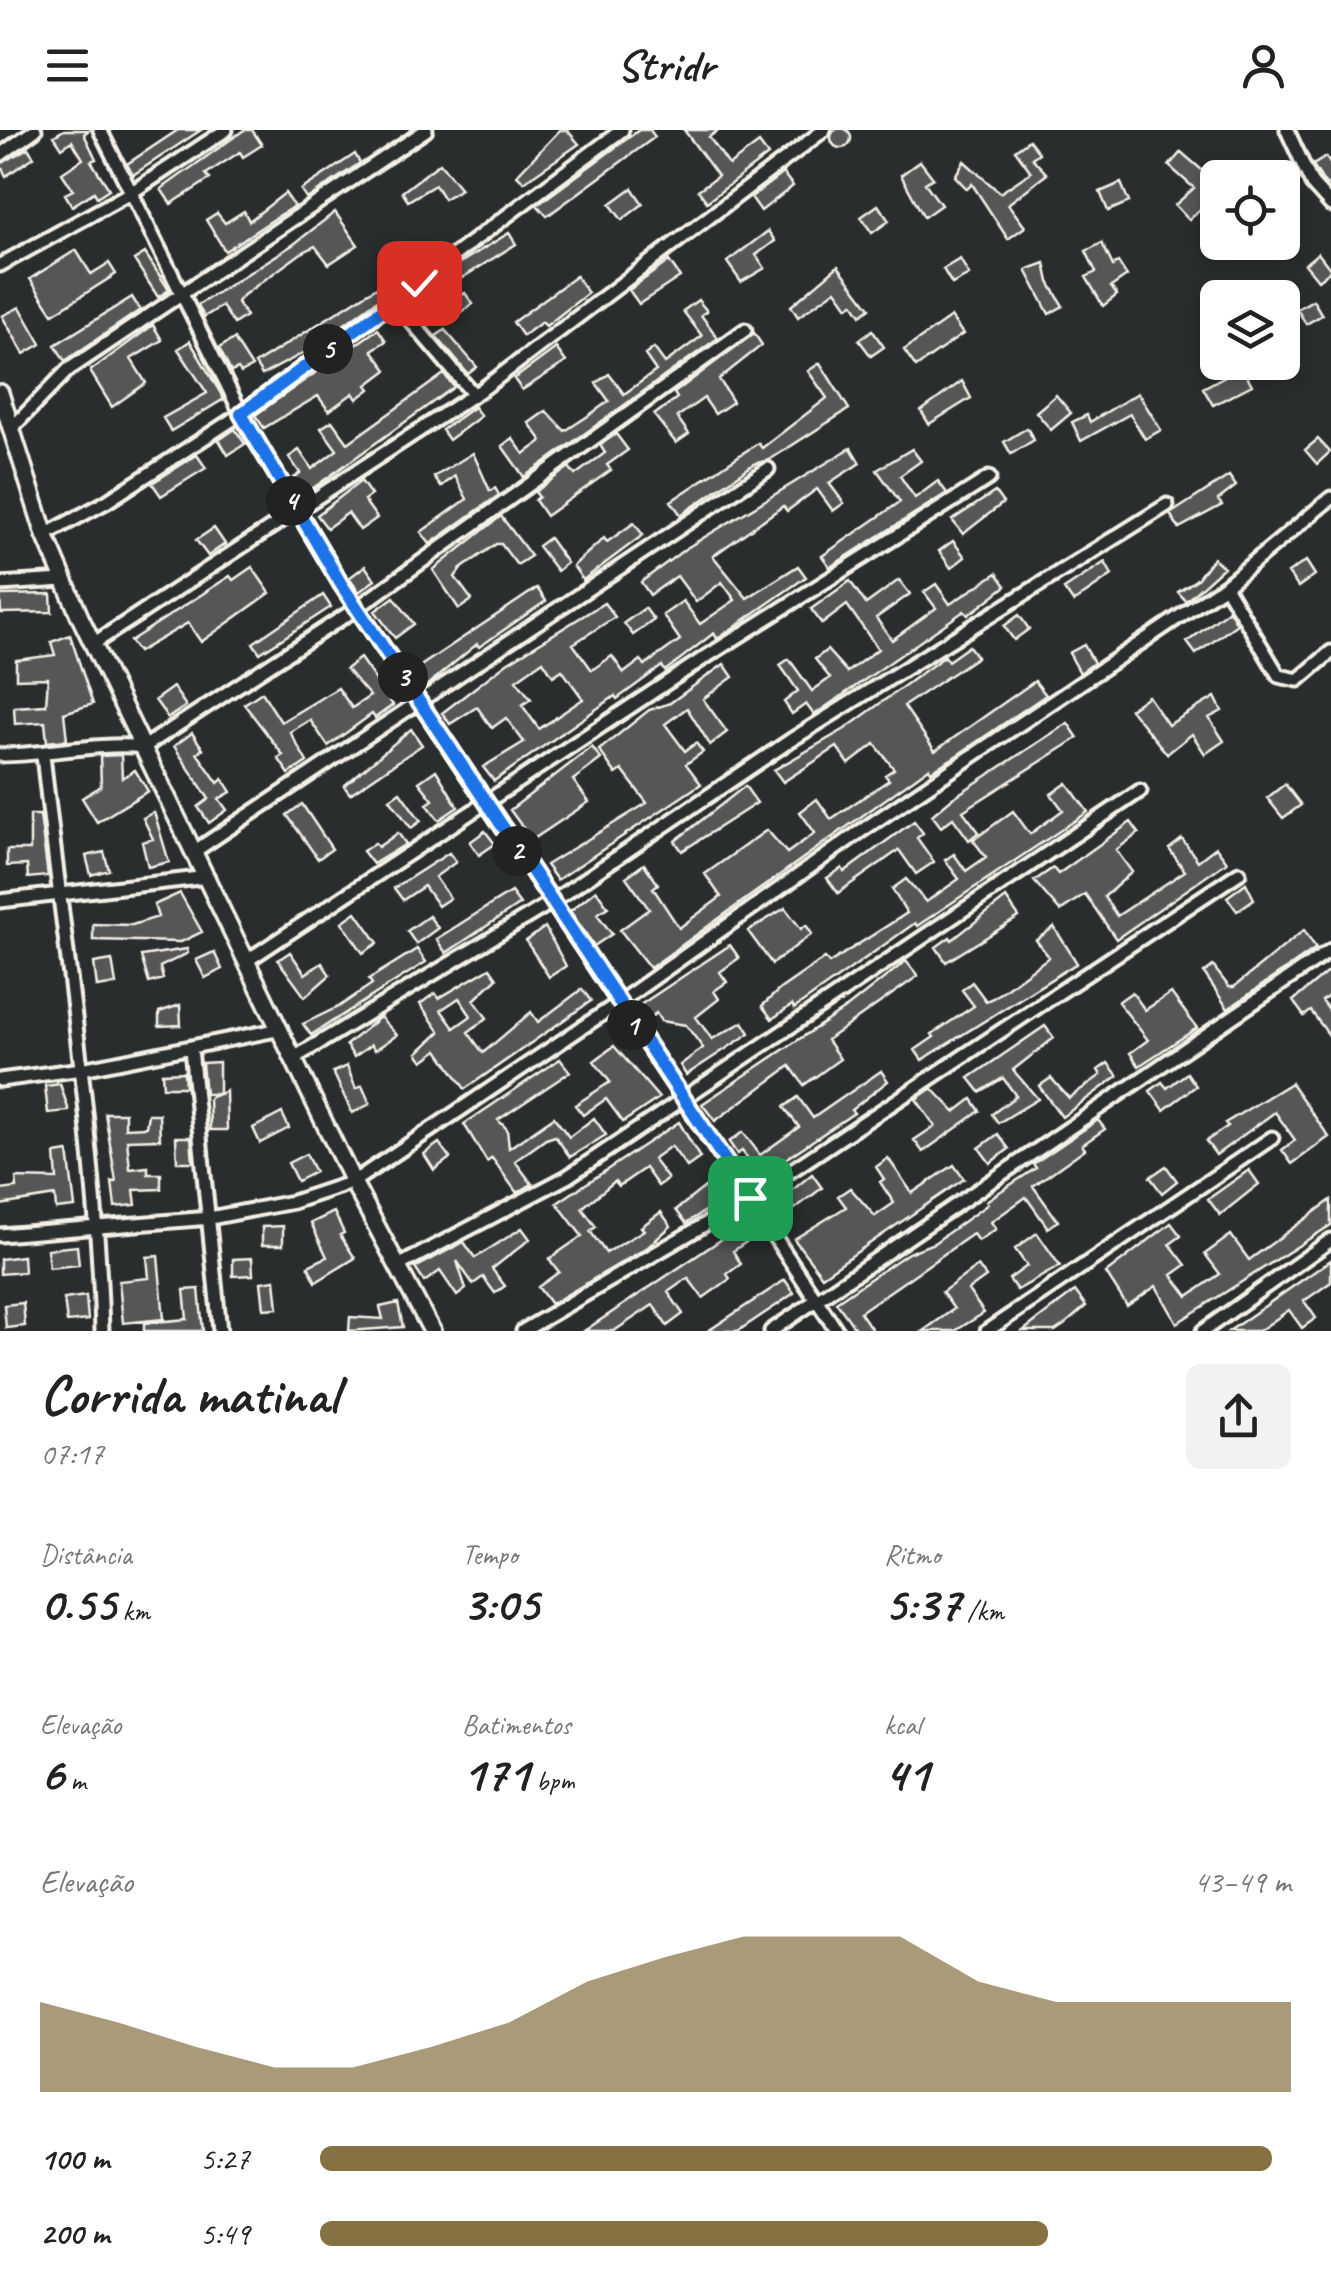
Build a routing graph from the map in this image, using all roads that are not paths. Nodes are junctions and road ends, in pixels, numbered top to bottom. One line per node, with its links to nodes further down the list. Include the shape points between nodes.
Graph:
1 (34, 130): 8 (street)
2 (100, 130): 9 (street)
3 (226, 130): 9 (street)
4 (426, 130): 12 (street)
5 (621, 130): 13 (street)
6 (824, 130): 16 (street)
7 (1287, 130): 10 (street, via 1312,184)
8 (0, 155)
9 (132, 192): 11 (street); 12 (street)
10 (1331, 205)
11 (0, 265)
12 (182, 294): 17 (street); 18 (street, via 68,370)
13 (394, 301): 16 (street); 17 (street)
14 (745, 330): 28 (street)
15 (0, 394): 18 (main road)
16 (474, 395): 23 (street)
17 (241, 414): 23 (street); 24 (street)
18 (11, 428): 24 (main road)
19 (768, 469): 31 (street)
20 (989, 478): 36 (street)
21 (1331, 498): 27 (street)
22 (1167, 505): 42 (street, via 791,740)
23 (298, 512): 28 (street); 29 (street)
24 (45, 535): 25 (main road)
25 (64, 580): 26 (street); 29 (main road)
26 (0, 584)
27 (1225, 586): 30 (street, via 1279,676 1298,680); 45 (street)
28 (357, 608): 31 (street); 32 (street)
29 (93, 644): 32 (main road)
30 (1331, 652)
31 (420, 702): 36 (street); 37 (street)
32 (144, 747): 34 (street, via 116,744); 37 (main road)
33 (0, 755): 34 (street)
34 (44, 755): 40 (street)
35 (1140, 791): 51 (street)
36 (485, 802): 42 (street); 44 (street)
37 (195, 850): 39 (main road)
38 (1240, 873): 54 (street)
39 (208, 877): 40 (street); 44 (main road)
40 (62, 894): 41 (street); 49 (street)
41 (0, 901)
42 (550, 903): 45 (street); 48 (street)
43 (1331, 950): 60 (street)
44 (248, 960): 46 (main road)
45 (617, 1004): 51 (street); 53 (street)
46 (281, 1029): 47 (street); 48 (main road)
47 (192, 1049): 49 (street); 55 (street)
48 (294, 1058): 53 (main road)
49 (82, 1069): 50 (street); 56 (street)
50 (0, 1080)
51 (684, 1101): 54 (street); 59 (street, via 568,1178)
52 (1272, 1138): 67 (street)
53 (353, 1182): 55 (street); 59 (main road)
54 (750, 1198): 60 (street); 64 (street)
55 (210, 1218): 56 (street); 63 (street)
56 (99, 1227): 57 (street); 62 (street)
57 (0, 1235)
58 (1331, 1240): 68 (street)
59 (398, 1266): 61 (main road)
60 (818, 1301): 65 (street); 66 (street)
61 (428, 1330)
62 (102, 1331)
63 (220, 1331)
64 (523, 1331)
65 (772, 1331)
66 (837, 1331)
67 (987, 1331)
68 (1203, 1331)

